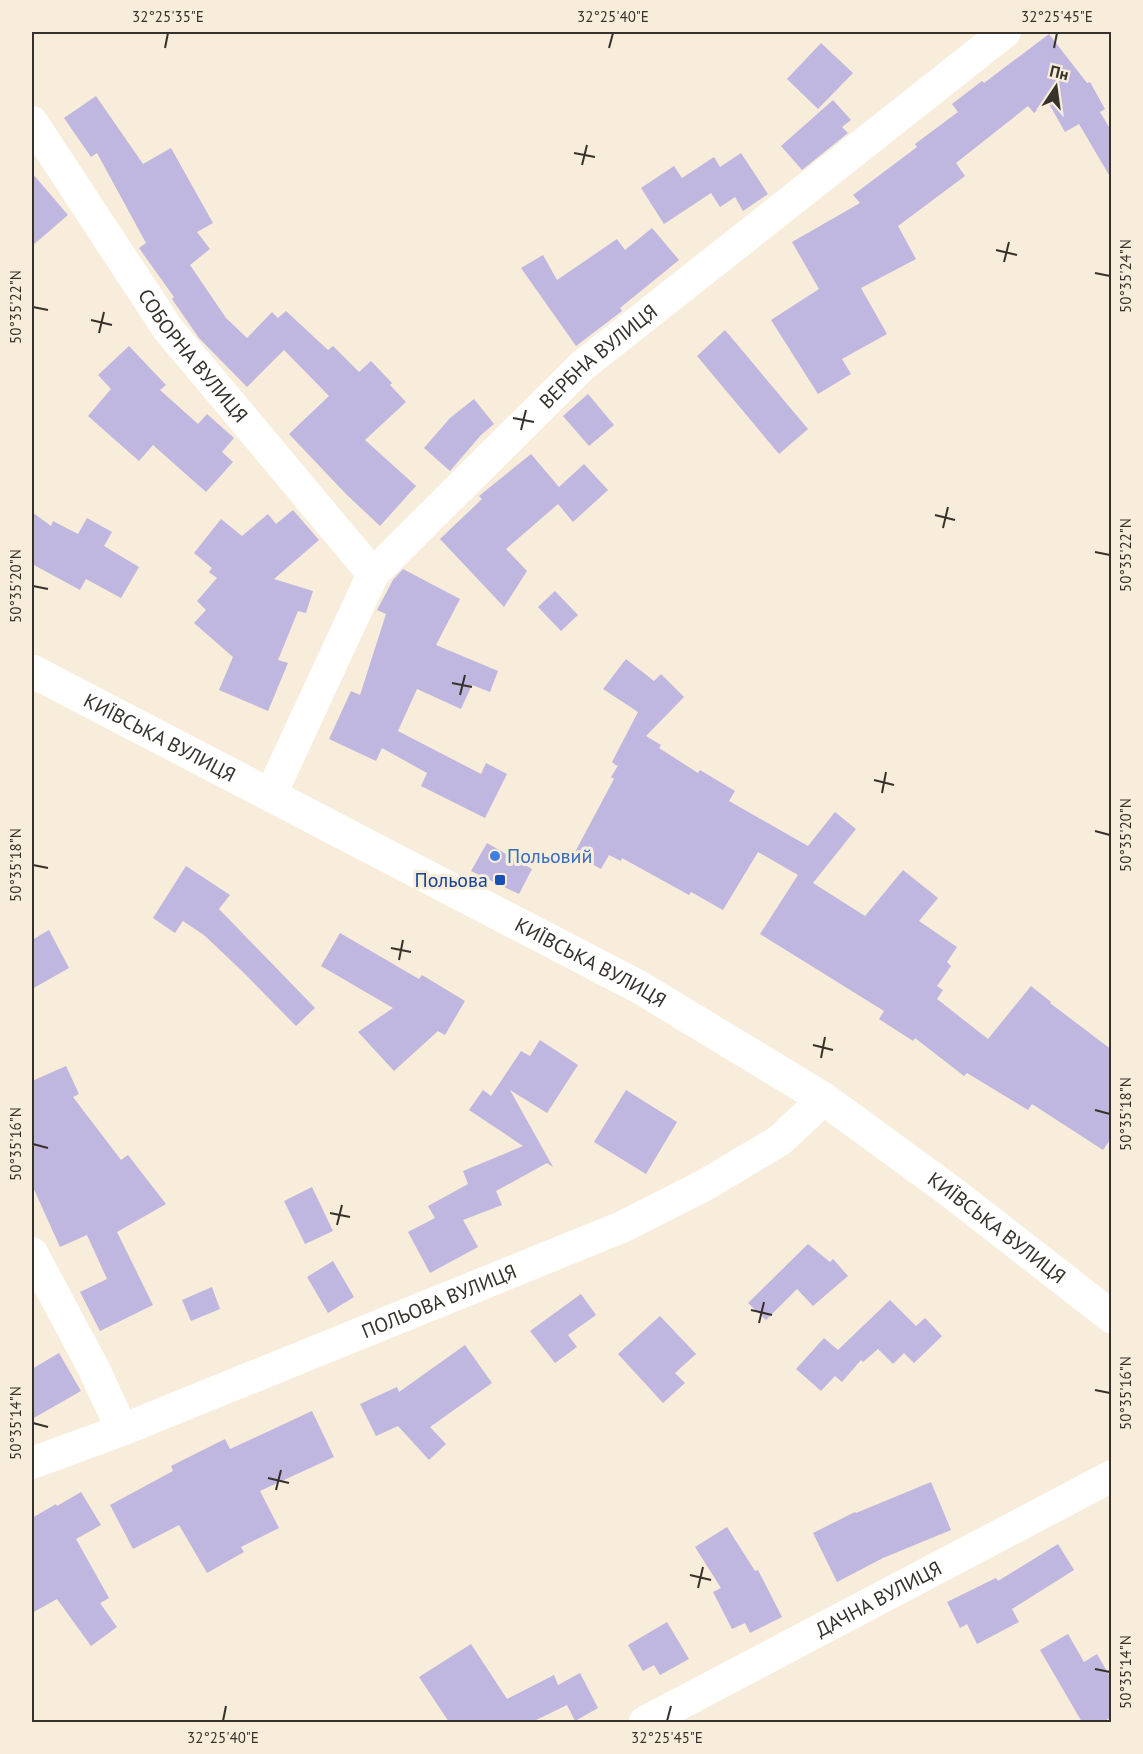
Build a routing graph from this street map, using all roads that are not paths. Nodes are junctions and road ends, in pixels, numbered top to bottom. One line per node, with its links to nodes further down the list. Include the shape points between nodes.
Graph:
1 (1005, 32): 3 (street, ВЕРБНА ВУЛИЦЯ, via 582,366)
2 (32, 122): 3 (street, СОБОРНА ВУЛИЦЯ, via 168,329)
3 (373, 574): 5 (street, ВЕРБНА ВУЛИЦЯ)
4 (32, 671): 5 (street, КИЇВСЬКА ВУЛИЦЯ)
5 (271, 794): 6 (street, КИЇВСЬКА ВУЛИЦЯ, via 641,988)
6 (824, 1099): 8 (street, КИЇВСЬКА ВУЛИЦЯ); 9 (street, ПОЛЬОВА ВУЛИЦЯ, via 780,1140 705,1185 622,1227)
7 (32, 1253): 9 (street)
8 (1112, 1317)
9 (122, 1430): 10 (street, ПОЛЬОВА ВУЛИЦЯ)
10 (32, 1463)
11 (1112, 1476): 12 (street, ДАЧНА ВУЛИЦЯ)
12 (645, 1722)

